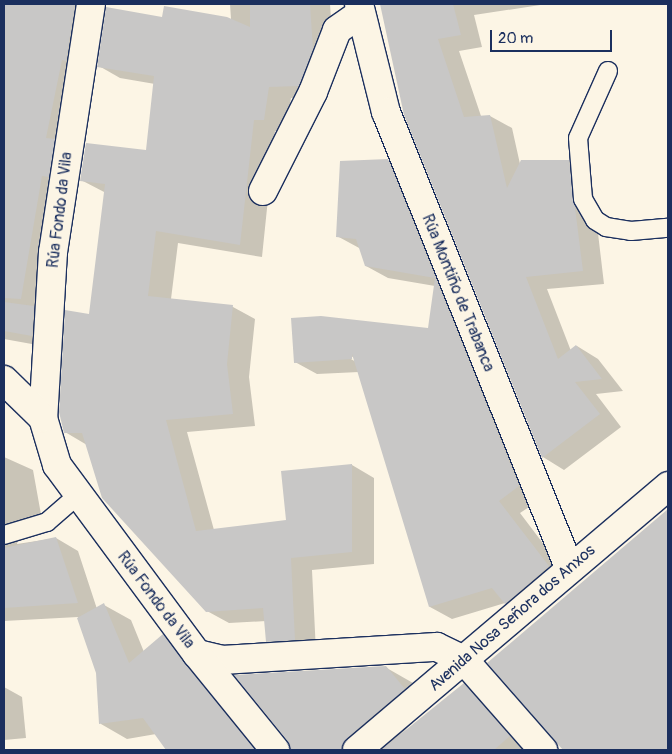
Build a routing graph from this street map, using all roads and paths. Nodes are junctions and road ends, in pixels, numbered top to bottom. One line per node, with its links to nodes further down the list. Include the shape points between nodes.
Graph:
1 (91, 4): 7 (street, Rúa Fondo da Vila, via 53,252)
2 (359, 9): 4 (street, Rúa Montiño de Trabanca, via 337,30 313,92); 11 (street, Rúa Montiño de Trabanca, via 389,120)
3 (608, 71): 5 (lane, via 578,138 583,199 594,220 606,227)
4 (263, 191)
5 (668, 228)
6 (4, 380): 7 (street, Rúa Fondo da Vila)
7 (43, 418): 9 (street, Rúa Fondo da Vila, via 57,465)
8 (668, 486): 11 (street, Avenida Nosa Señora dos Anxos)
9 (77, 496): 10 (lane, via 47,522); 12 (street, Rúa Fondo da Vila)
10 (4, 534)
11 (569, 568): 13 (street, Avenida Nosa Señora dos Anxos)
12 (197, 654): 13 (street, Rúa Fondo da Vila, via 222,660 411,646 437,647); 15 (street, Rúa Fondo da Vila)
13 (464, 660): 14 (street); 16 (street, Avenida Nosa Señora dos Anxos)
14 (538, 748)
15 (275, 750)
16 (357, 750)

